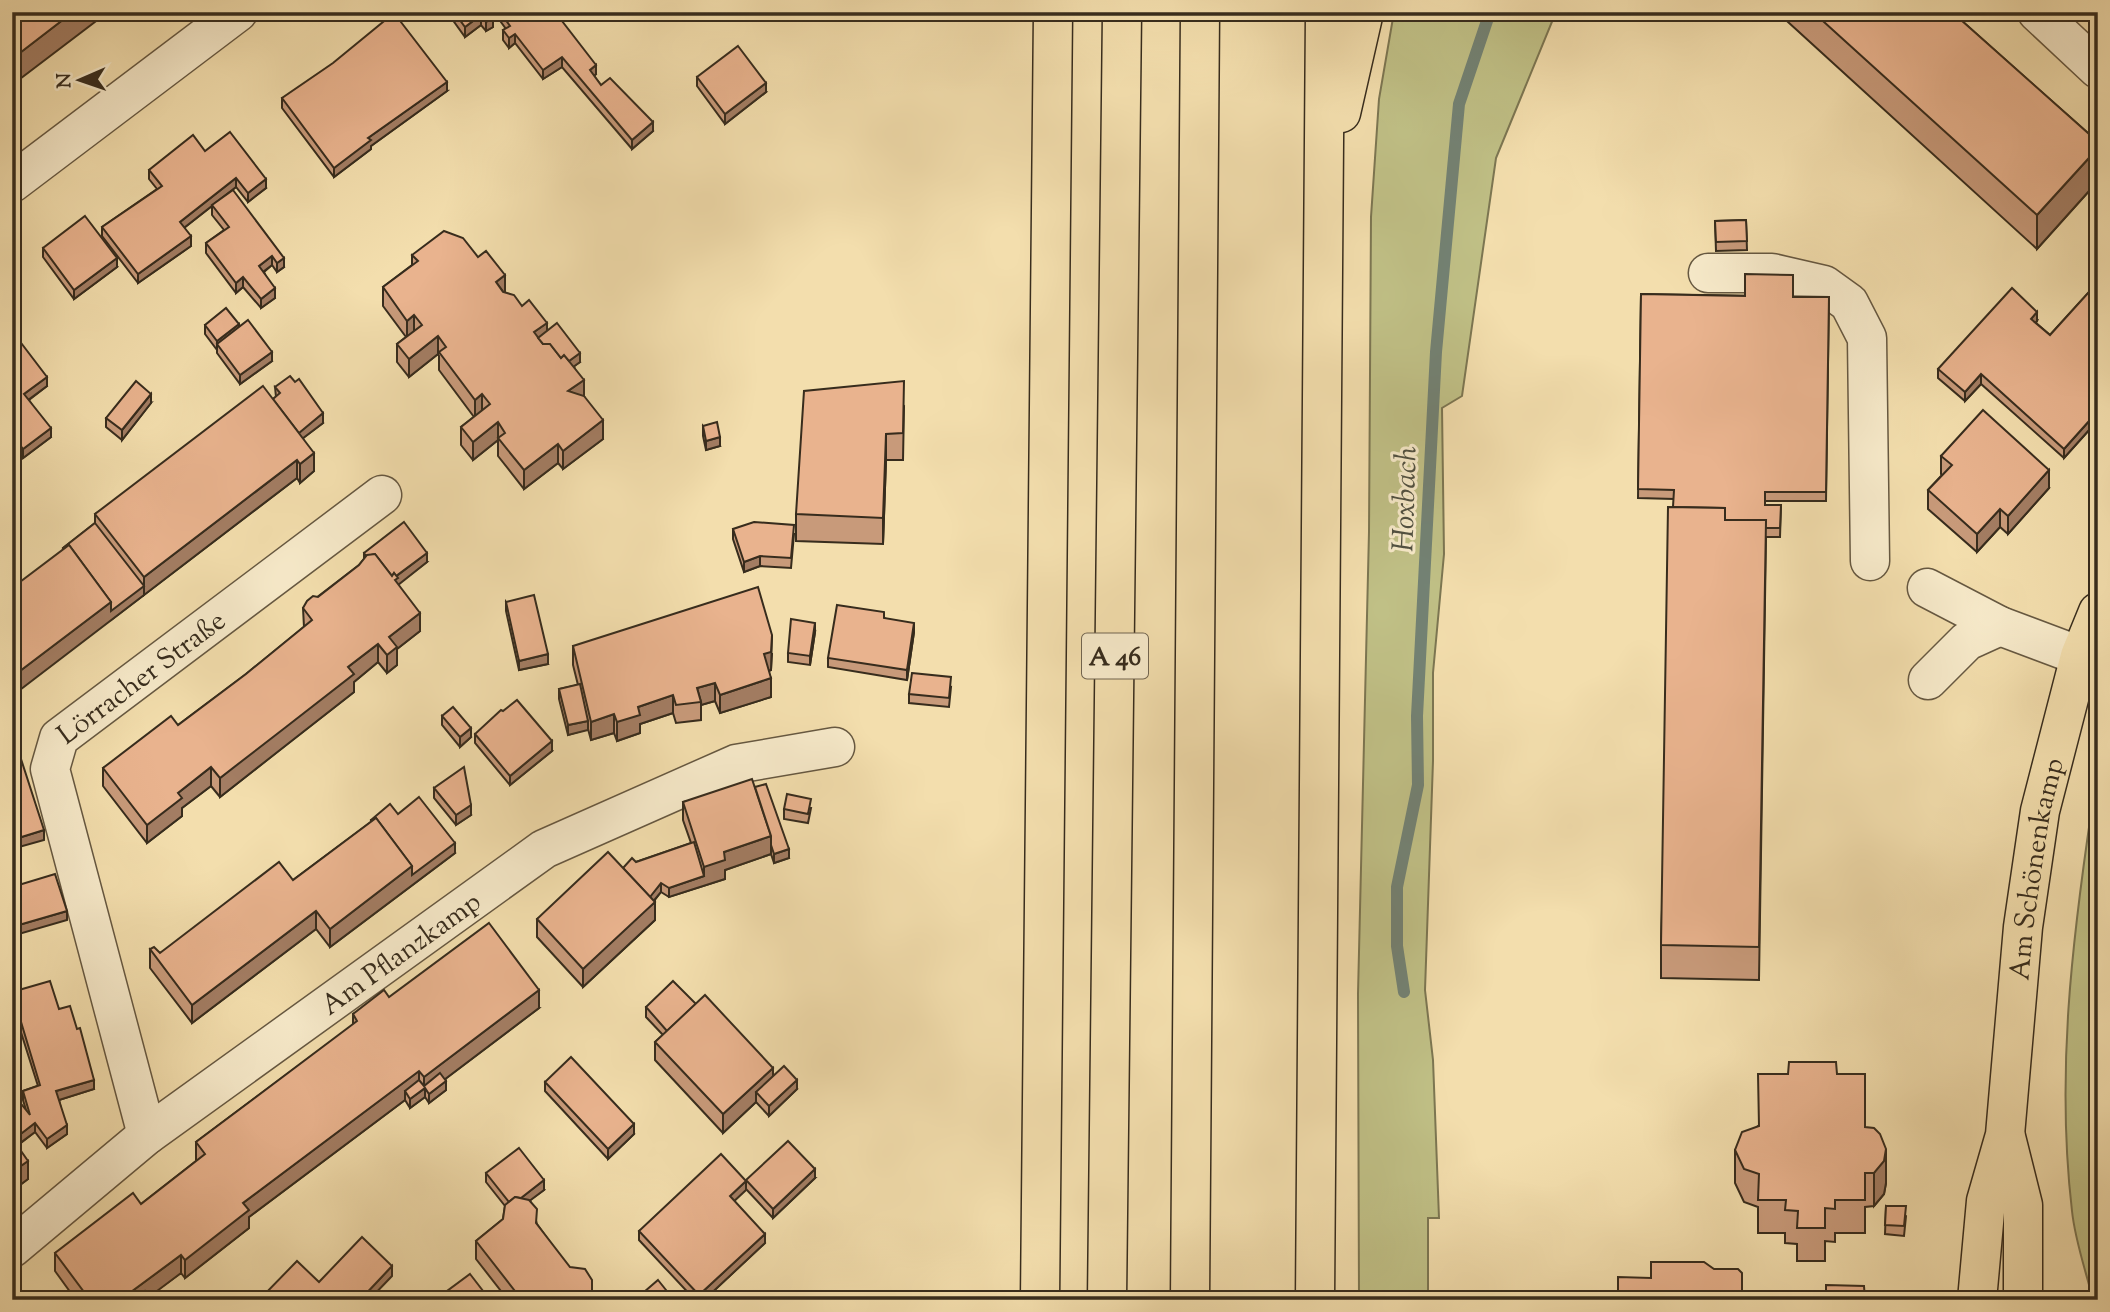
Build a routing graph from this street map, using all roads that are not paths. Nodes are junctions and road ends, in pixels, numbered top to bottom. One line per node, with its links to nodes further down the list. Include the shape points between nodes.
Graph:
1 (237, 12): 9 (street)
2 (1054, 12): 23 (main road)
3 (1122, 12): 24 (main road, A 46)
4 (1200, 12): 25 (main road)
5 (1325, 12): 10 (main road)
6 (1364, 12): 10 (main road, via 1346,80)
7 (2037, 12): 8 (street)
8 (2098, 68)
9 (12, 183)
10 (1321, 247): 26 (main road)
11 (1708, 273): 13 (street, via 1772,273 1824,285 1849,303 1867,338)
12 (382, 495): 20 (street, Lörracher Straße, via 59,738 50,769)
13 (1870, 561)
14 (1927, 588): 16 (street)
15 (2098, 612): 17 (main road, Am Schönenkamp)
16 (2000, 626): 17 (street); 18 (street, via 1967,641)
17 (2080, 656): 21 (main road, Am Schönenkamp, via 2040,811 2023,928)
18 (1928, 680)
19 (835, 747): 20 (street, Am Pflanzkamp, via 736,764 544,849)
20 (147, 1135): 22 (street, Am Pflanzkamp)
21 (2006, 1135): 27 (main road, Am Schönenkamp, via 1986,1201); 28 (main road, Am Schönenkamp, via 2023,1205)
22 (12, 1248)
23 (1040, 1300)
24 (1108, 1300)
25 (1190, 1300)
26 (1315, 1300)
27 (1977, 1300)
28 (2023, 1300)

